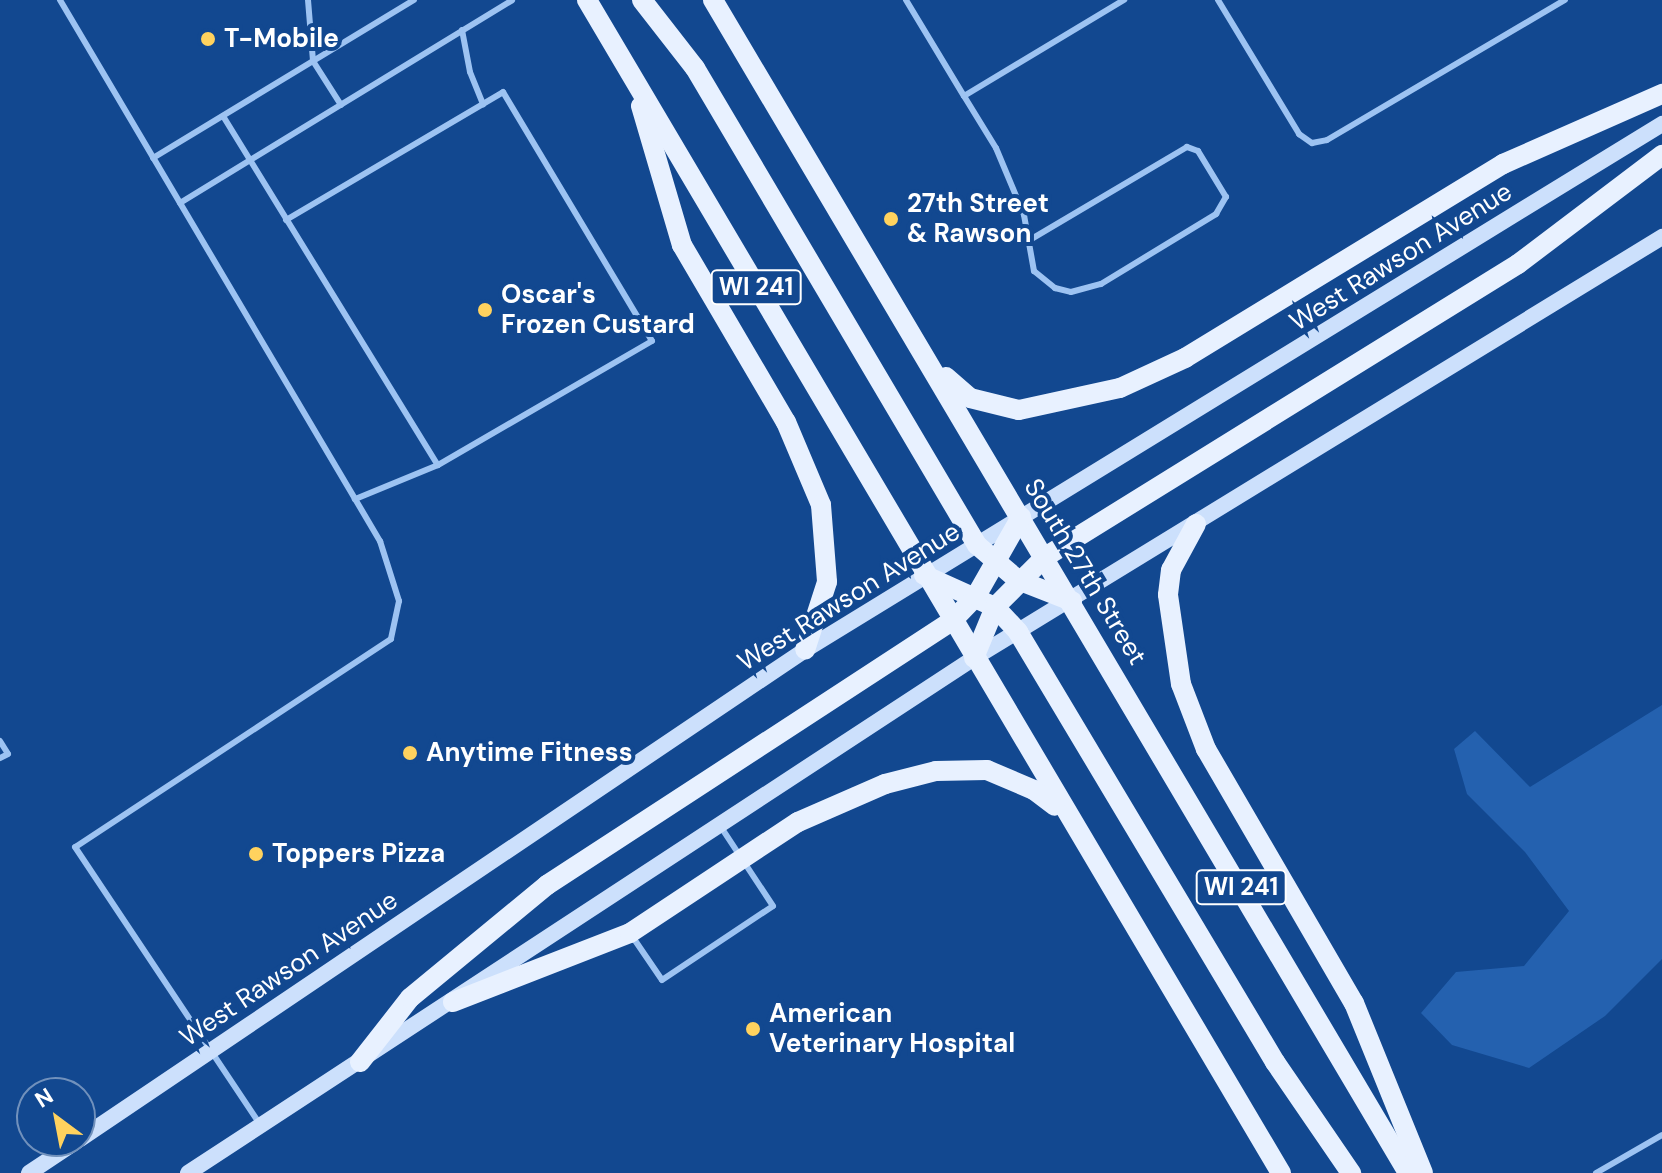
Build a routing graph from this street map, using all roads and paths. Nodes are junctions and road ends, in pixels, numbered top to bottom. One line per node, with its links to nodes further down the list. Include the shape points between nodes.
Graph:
1 (60, 0): 22 (lane)
2 (308, 0): 13 (lane)
3 (414, 0): 13 (lane)
4 (512, 0): 12 (lane)
5 (587, 0): 14 (main road, WI 241)
6 (642, 0): 33 (main road, via 695,68)
7 (713, 0): 28 (main road, South 27th Street / WI 241)
8 (906, 0): 16 (lane)
9 (1124, 0): 16 (lane)
10 (1218, 0): 11 (lane, via 1299,134 1312,143 1327,140)
11 (1565, 0)
12 (462, 30): 17 (lane); 18 (lane)
13 (313, 61): 18 (lane); 19 (lane)
14 (631, 76): 36 (main road, WI 241); 43 (main road, via 682,245 786,422 821,505 827,582)
15 (1662, 94): 28 (main road, via 1503,164 1185,358 1120,388 1051,406 994,407 970,398)
16 (964, 96): 27 (lane, via 996,148)
17 (483, 104): 25 (lane); 29 (lane, via 503,92 652,341)
18 (341, 105): 23 (lane)
19 (223, 116): 22 (lane); 23 (lane)
20 (1662, 124): 31 (main road, West Rawson Avenue)
21 (1662, 155): 34 (main road, via 1518,264)
22 (153, 158): 24 (lane)
23 (251, 160): 24 (lane); 25 (lane)
24 (180, 203): 30 (lane)
25 (286, 220): 29 (lane)
26 (1662, 237): 32 (main road)
27 (1030, 240): 27 (lane, via 1029,258 1043,283 1085,290 1216,214 1226,197 1198,151 1187,147)
28 (934, 367): 31 (main road, South 27th Street / WI 241)
29 (438, 465): 30 (lane)
30 (355, 499): 52 (lane, via 380,541 399,601 391,639 75,847)
31 (1021, 517): 33 (main road, West Rawson Avenue); 34 (main road, South 27th Street / WI 241); 35 (main road)
32 (1196, 524): 39 (main road); 63 (main road, via 1171,570 1168,595 1181,684 1206,749 1354,1003)
33 (977, 545): 35 (main road); 36 (main road, West Rawson Avenue)
34 (1045, 557): 37 (main road); 39 (main road, South 27th Street / WI 241)
35 (996, 565): 37 (main road); 38 (main road)
36 (924, 575): 38 (main road); 41 (main road, WI 241); 43 (main road, West Rawson Avenue)
37 (1018, 580): 39 (main road); 40 (main road)
38 (976, 596): 40 (main road); 41 (main road)
39 (1072, 601): 42 (main road); 62 (main road, South 27th Street / WI 241)
40 (995, 607): 42 (main road); 44 (main road)
41 (952, 621): 44 (main road, WI 241); 53 (main road, via 547,885 410,998)
42 (1018, 632): 44 (main road); 61 (main road, via 1275,1062)
43 (805, 650): 52 (main road, West Rawson Avenue)
44 (974, 658): 47 (main road, WI 241); 48 (main road)
45 (0, 741): 46 (lane, via 8,754)
46 (0, 758)
47 (1065, 814): 49 (main road, via 1034,790 987,770 936,771 839,801); 60 (main road, WI 241)
48 (721, 826): 49 (lane); 51 (main road)
49 (742, 859): 50 (main road); 50 (lane, via 773,906 662,980)
50 (630, 933): 51 (main road)
51 (453, 1002): 53 (main road)
52 (210, 1052): 54 (lane); 55 (main road, West Rawson Avenue)
53 (360, 1062): 54 (main road)
54 (261, 1126): 59 (main road)
55 (96, 1128)
56 (1662, 1135): 64 (lane)
57 (53, 1157): 58 (main road, West Rawson Avenue)
58 (29, 1173)
59 (188, 1173)
60 (1281, 1173)
61 (1351, 1173)
62 (1408, 1173)
63 (1423, 1173)
64 (1596, 1173)

